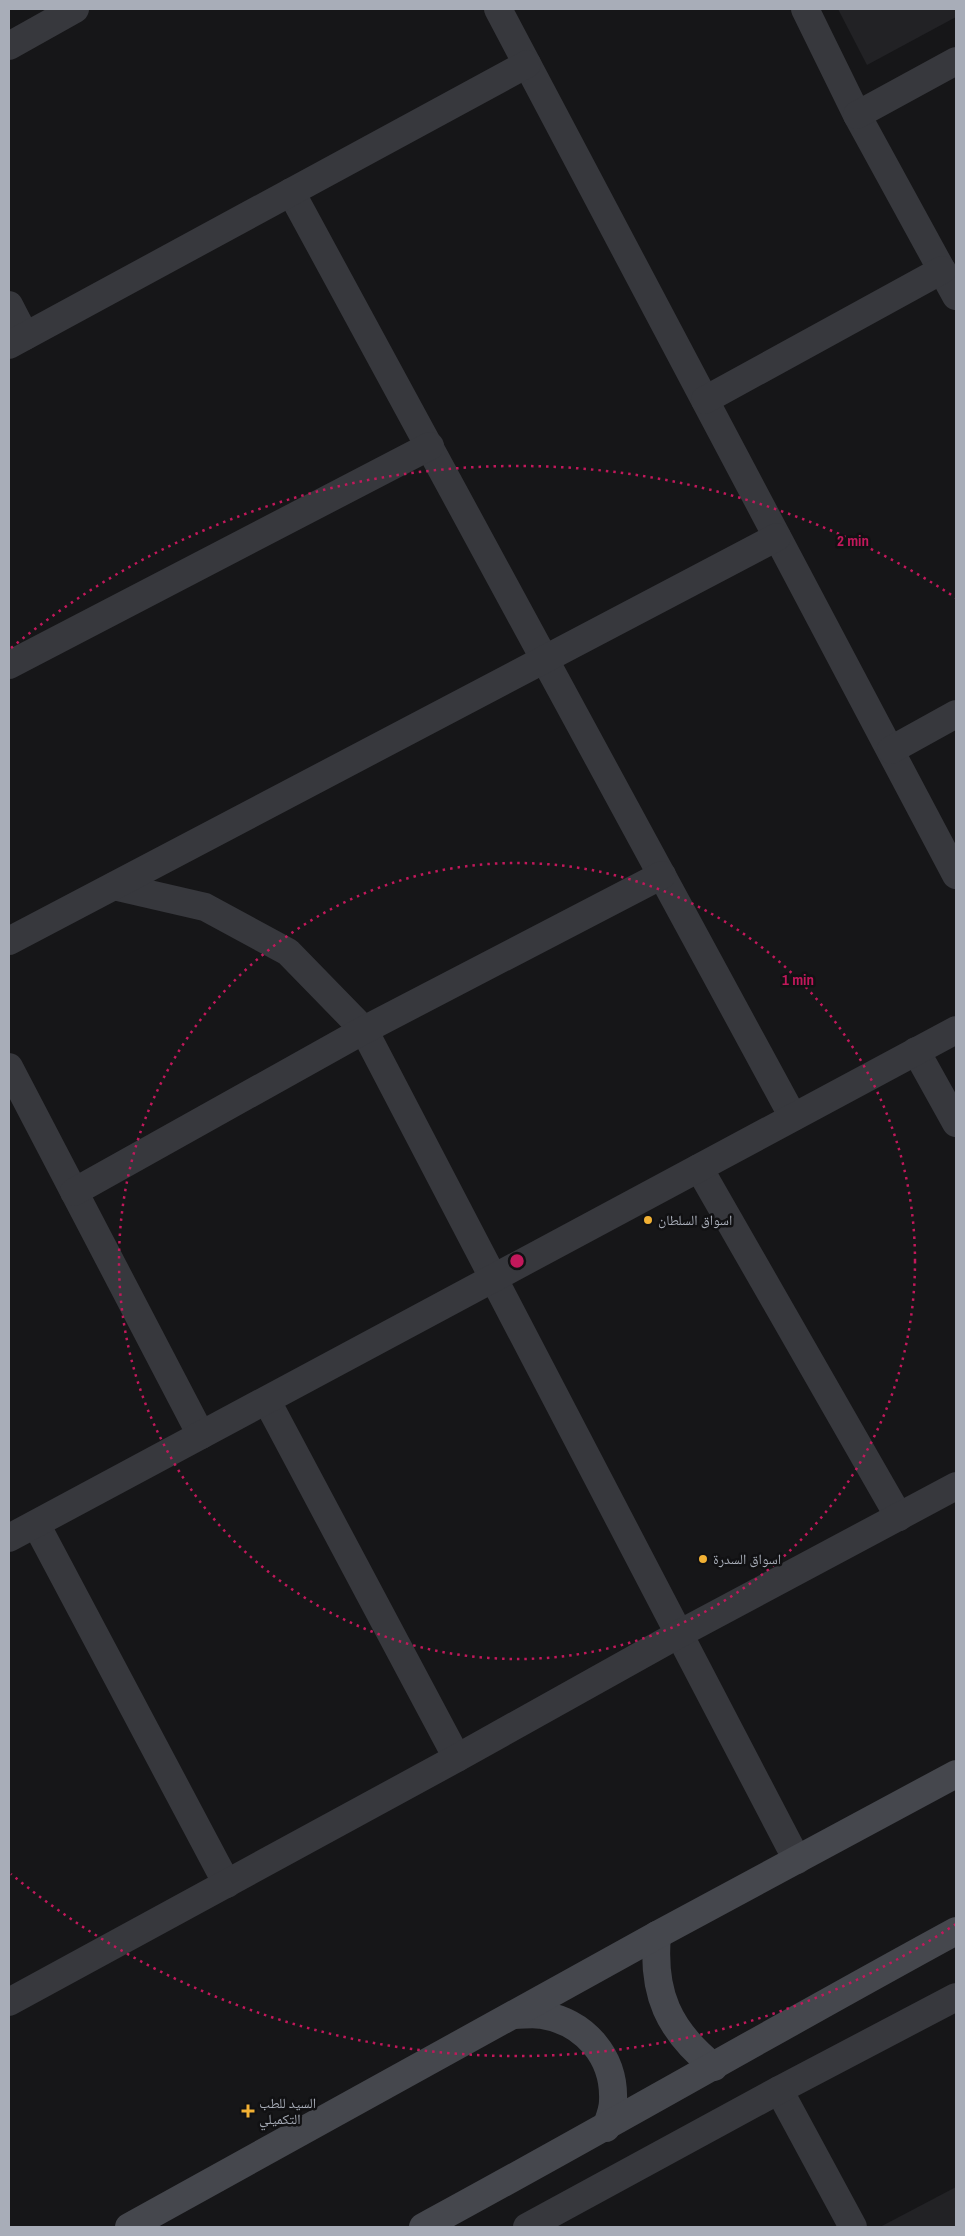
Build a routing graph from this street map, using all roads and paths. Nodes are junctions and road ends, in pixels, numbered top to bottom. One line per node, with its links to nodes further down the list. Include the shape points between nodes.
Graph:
1 (75, 9): 4 (street)
2 (498, 9): 6 (street)
3 (806, 9): 7 (street)
4 (11, 40)
5 (956, 61): 7 (street)
6 (527, 64): 8 (street); 13 (street)
7 (857, 116): 9 (street)
8 (291, 192): 12 (street); 14 (street)
9 (942, 270): 10 (street); 13 (street)
10 (956, 296)
11 (9, 305): 12 (street)
12 (17, 340)
13 (705, 400): 15 (street)
14 (430, 446): 16 (street); 17 (street)
15 (777, 537): 16 (street); 19 (street)
16 (544, 658): 20 (street); 22 (street)
17 (9, 665)
18 (956, 714): 19 (street)
19 (890, 750): 21 (street)
20 (662, 875): 24 (street); 28 (street)
21 (956, 875)
22 (114, 886): 23 (street); 24 (street, via 205,907 288,952)
23 (9, 941)
24 (364, 1030): 31 (street); 32 (street)
25 (956, 1030): 26 (street)
26 (916, 1051): 28 (street); 29 (street)
27 (9, 1067): 31 (street)
28 (793, 1117): 30 (street)
29 (956, 1123)
30 (699, 1168): 32 (street); 36 (street)
31 (74, 1192): 34 (street)
32 (493, 1280): 33 (street); 39 (street)
33 (267, 1401): 34 (street); 40 (street)
34 (201, 1435): 37 (street)
35 (956, 1486): 36 (street)
36 (899, 1517): 39 (street)
37 (36, 1524): 38 (street); 43 (street)
38 (9, 1538)
39 (679, 1634): 40 (street); 42 (street)
40 (457, 1758): 43 (street)
41 (956, 1774): 42 (main road)
42 (797, 1860): 45 (main road)
43 (227, 1884): 46 (street)
44 (956, 1931): 49 (main road)
45 (658, 1935): 48 (main road); 49 (main road, via 657,1978 670,2019 687,2043)
46 (12, 1993)
47 (956, 1997): 50 (street)
48 (514, 2016): 51 (main road, via 540,2014 564,2020 586,2034 602,2053 612,2078 613,2103); 52 (main road)
49 (714, 2067): 51 (main road)
50 (779, 2090): 54 (street); 55 (street)
51 (606, 2128): 53 (main road)
52 (129, 2227)
53 (423, 2227)
54 (527, 2227)
55 (854, 2227)

